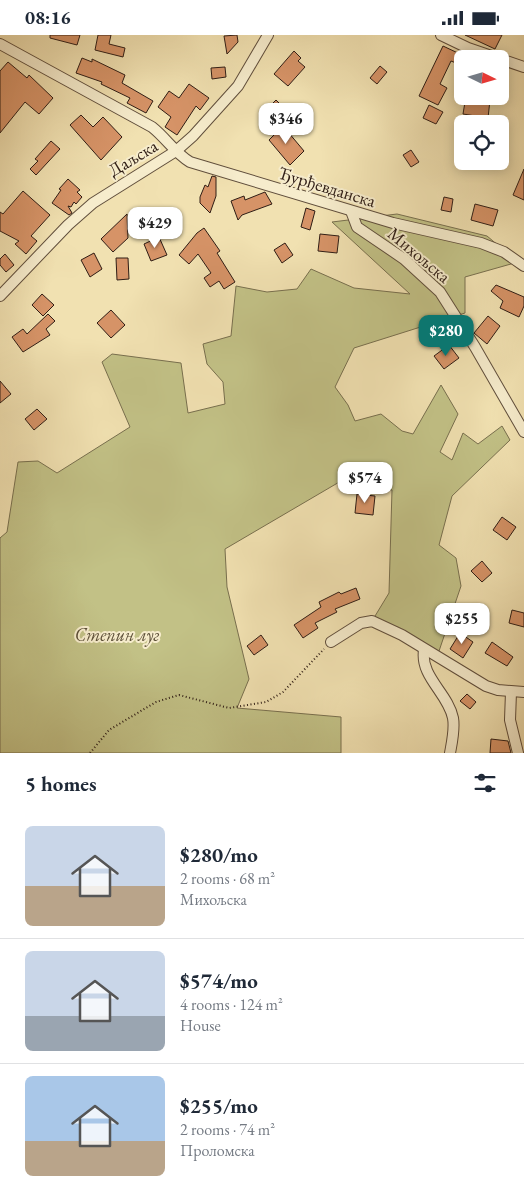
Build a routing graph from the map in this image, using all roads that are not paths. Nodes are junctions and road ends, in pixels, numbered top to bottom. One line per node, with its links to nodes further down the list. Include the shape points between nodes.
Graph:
1 (268, 35): 5 (street, Даљска, via 238,86)
2 (441, 35): 4 (street)
3 (0, 44): 5 (street, Ђурђевданска, via 141,120)
4 (524, 67)
5 (176, 151): 6 (street, Ђурђевданска, via 190,162); 8 (street, Даљска, via 93,203)
6 (351, 211): 7 (street, Ђурђевданска, via 481,243 504,252); 9 (street, Михољска, via 357,227 404,259 440,292)
7 (524, 266)
8 (0, 297)
9 (524, 432)
10 (331, 642): 11 (street, via 361,623 372,621)
11 (424, 650): 12 (street, via 486,686); 14 (street, via 425,668 453,716)
12 (511, 692): 13 (street); 15 (street, via 510,720)
13 (524, 692)
14 (450, 753)
15 (518, 753)

